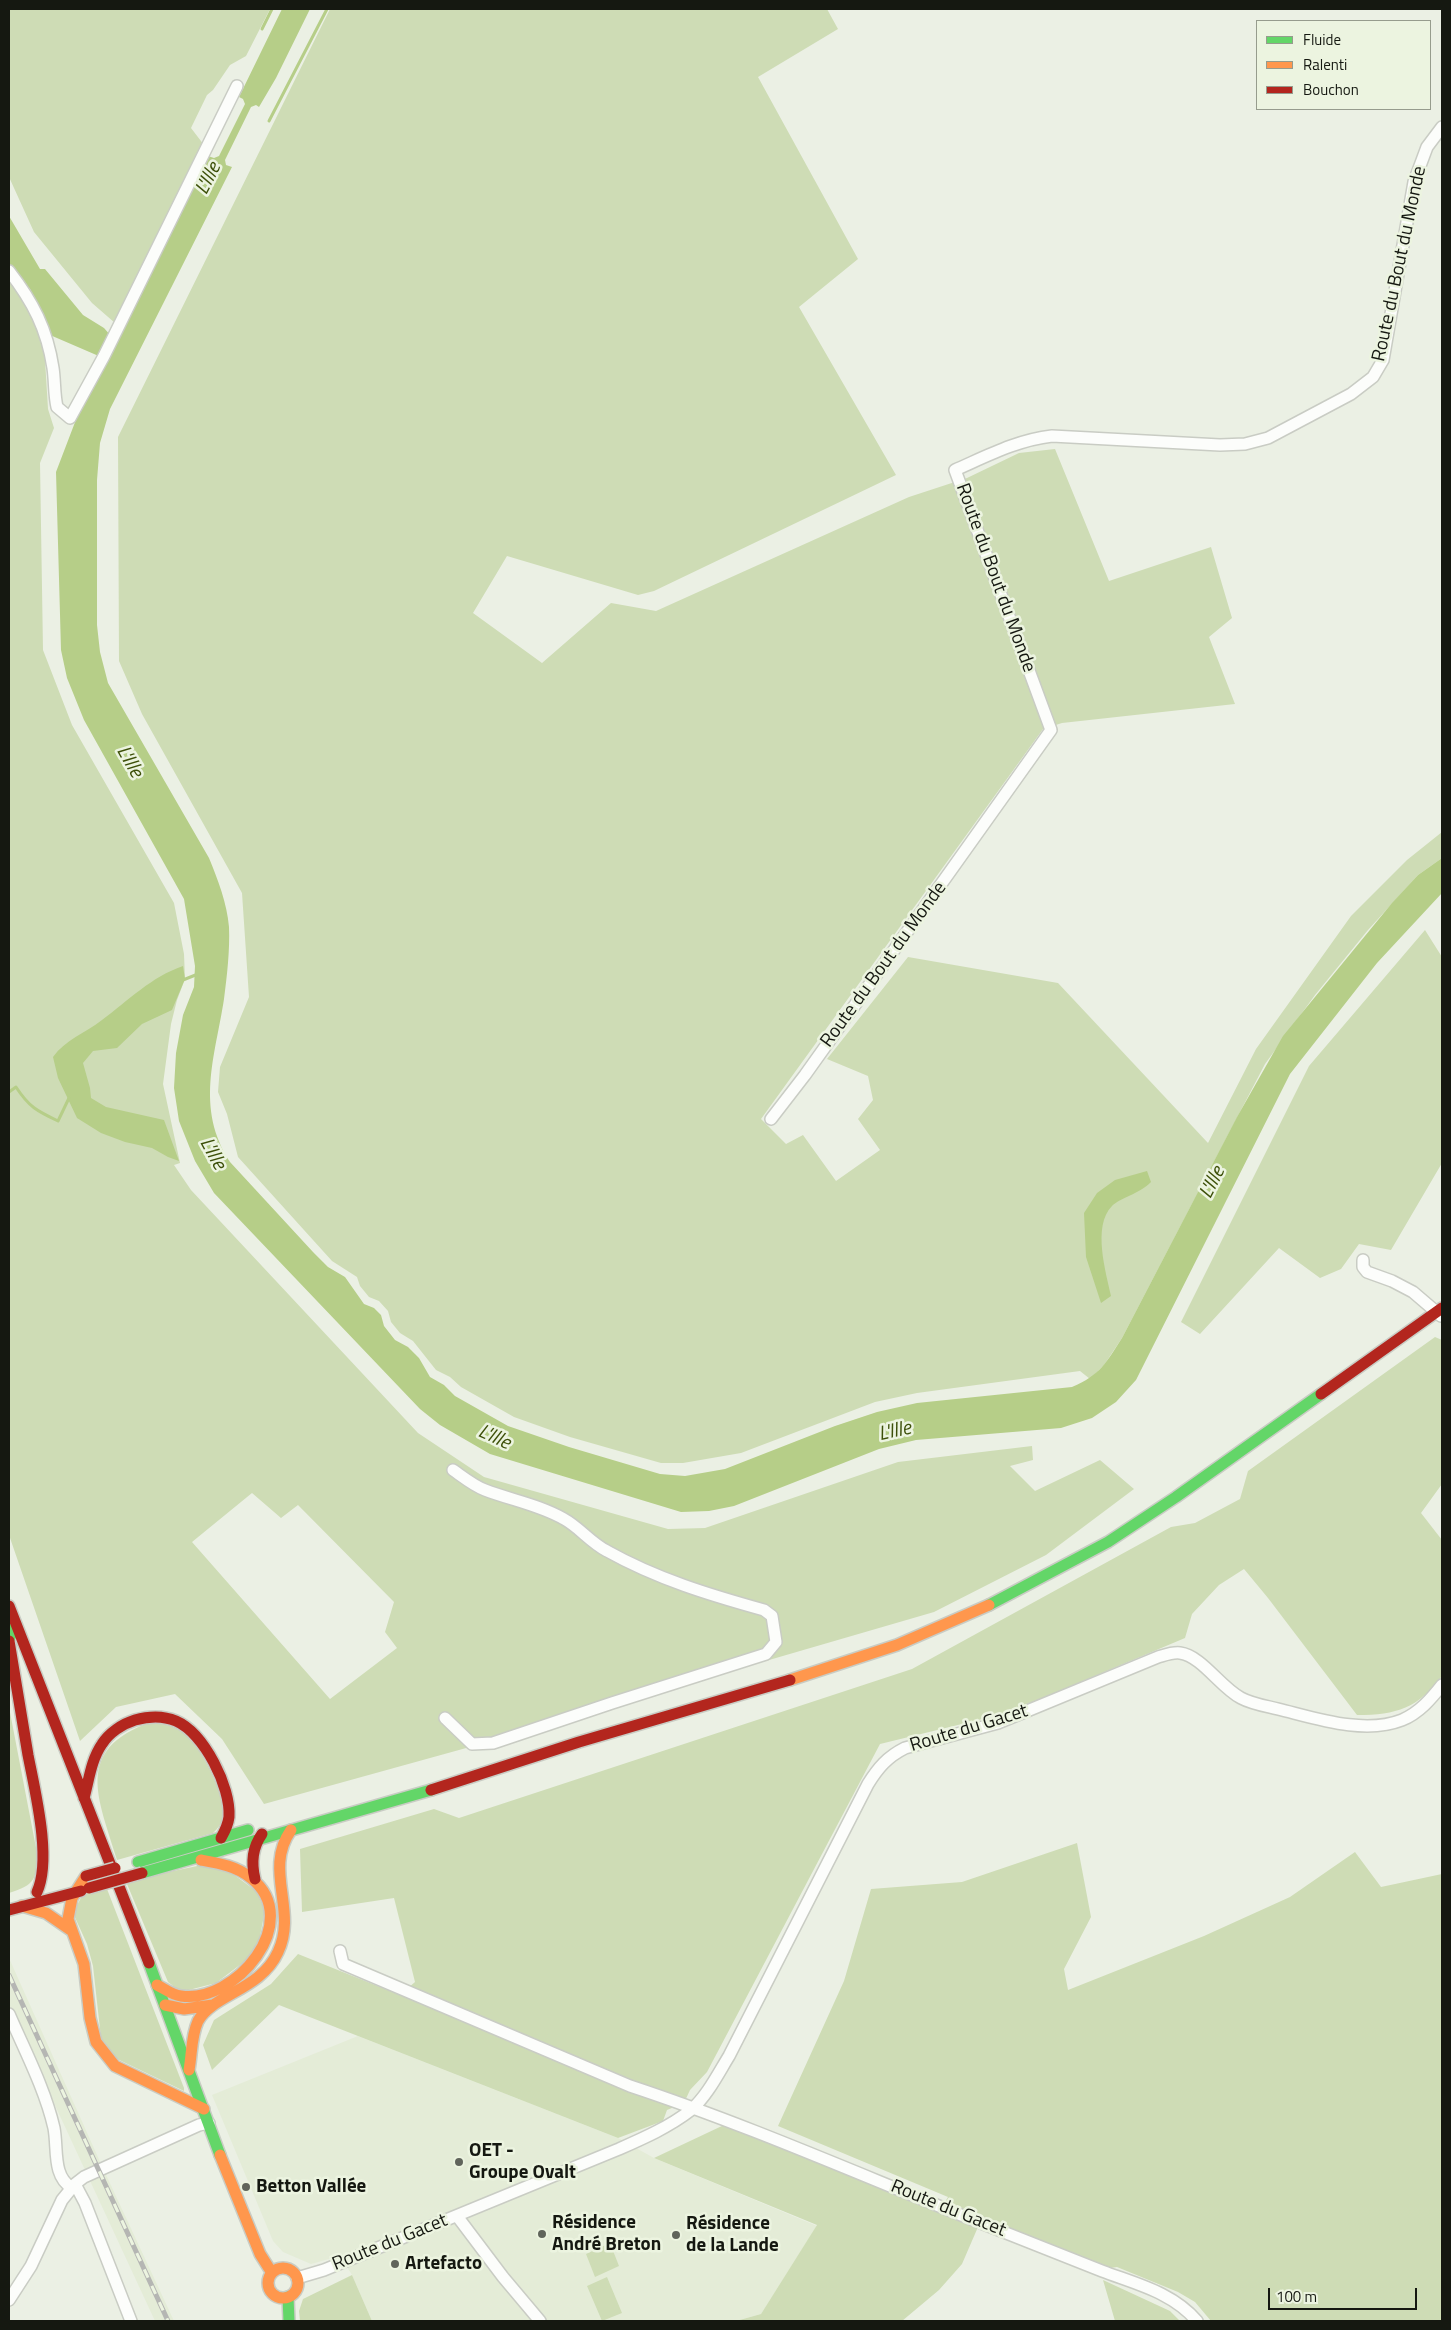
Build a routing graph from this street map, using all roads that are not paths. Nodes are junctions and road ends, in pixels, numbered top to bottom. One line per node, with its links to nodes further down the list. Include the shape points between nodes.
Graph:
1 (237, 86): 3 (street, via 104,356 70,418 57,407 50,355 38,315)
2 (1442, 127): 4 (street, Route du Bout du Monde, via 1427,147 1414,182 1383,360 1373,377 1351,394 1268,438 1244,444 1052,436 1031,438 955,470 1052,730)
3 (9, 271)
4 (771, 1119)
5 (1363, 1260): 6 (street, via 1367,1272 1413,1292)
6 (1440, 1312): 13 (main road, via 1108,1542 972,1614 822,1671)
7 (453, 1470): 12 (street, via 483,1490 566,1520 605,1551 649,1572 688,1588 764,1610 772,1616 776,1642 766,1654 493,1743 472,1744)
8 (9, 1606): 9 (main road)
9 (16, 1625): 10 (main road); 15 (main road)
10 (9, 1640): 24 (main road, via 39,1817 43,1863)
11 (1442, 1685): 36 (street, Route du Gacet, via 1419,1709 1402,1720 1375,1725 1358,1724 1299,1714 1242,1699 1224,1687 1193,1657 1172,1653 998,1724 905,1748 891,1755 879,1766 868,1784 729,2056)
12 (445, 1718)
13 (579, 1742): 14 (main road, via 499,1759); 17 (main road, via 500,1769)
14 (371, 1795)
15 (84, 1798): 18 (main road, via 94,1758 107,1737 140,1718 168,1718 196,1735 215,1763 230,1810 228,1827); 30 (main road)
16 (306, 1814): 17 (main road)
17 (290, 1824): 18 (main road); 19 (main road); 32 (main road, via 278,1857 285,1913 285,1931 279,1952 258,1979)
18 (221, 1838): 21 (main road)
19 (258, 1840): 20 (main road); 22 (main road, via 252,1856)
20 (193, 1859): 21 (main road); 22 (main road, via 226,1863)
21 (140, 1868): 23 (main road, bridge, via 86,1876); 23 (main road, bridge, via 89,1888)
22 (255, 1879): 30 (main road, via 267,1901 271,1919 268,1941 258,1960 223,1986 198,1995 180,1996)
23 (68, 1886): 24 (main road); 26 (main road); 28 (main road)
24 (37, 1892): 25 (main road)
25 (9, 1900)
26 (21, 1906): 27 (main road); 28 (main road, via 46,1913)
27 (9, 1910)
28 (72, 1931): 35 (main road, via 84,1963 89,2023 100,2050 115,2066)
29 (340, 1951): 36 (street, via 343,1964 630,2086)
30 (157, 1985): 31 (main road)
31 (165, 2005): 32 (main road, via 184,2009); 34 (main road)
32 (213, 2006): 34 (main road, via 196,2028)
33 (9, 2014): 38 (street, via 46,2099 54,2130 59,2174 63,2182)
34 (189, 2070): 35 (main road)
35 (204, 2109): 37 (main road)
36 (692, 2109): 39 (street, Route du Gacet, via 662,2130); 48 (street, Route du Gacet, via 740,2124 1160,2292)
37 (209, 2123): 38 (street, via 99,2170); 40 (main road, via 260,2254)
38 (73, 2186): 43 (street, via 59,2207 31,2266); 44 (street, via 85,2203)
39 (457, 2216): 41 (street, Route du Gacet); 47 (street, Route du Gacet)
40 (276, 2271): 41 (main road, via 290,2270); 42 (main road, via 269,2277 268,2288 275,2296)
41 (298, 2281): 42 (main road, via 295,2292)
42 (284, 2298): 45 (main road); 46 (main road)
43 (9, 2300)
44 (131, 2321)
45 (281, 2321)
46 (289, 2321)
47 (540, 2321)
48 (1197, 2321)

